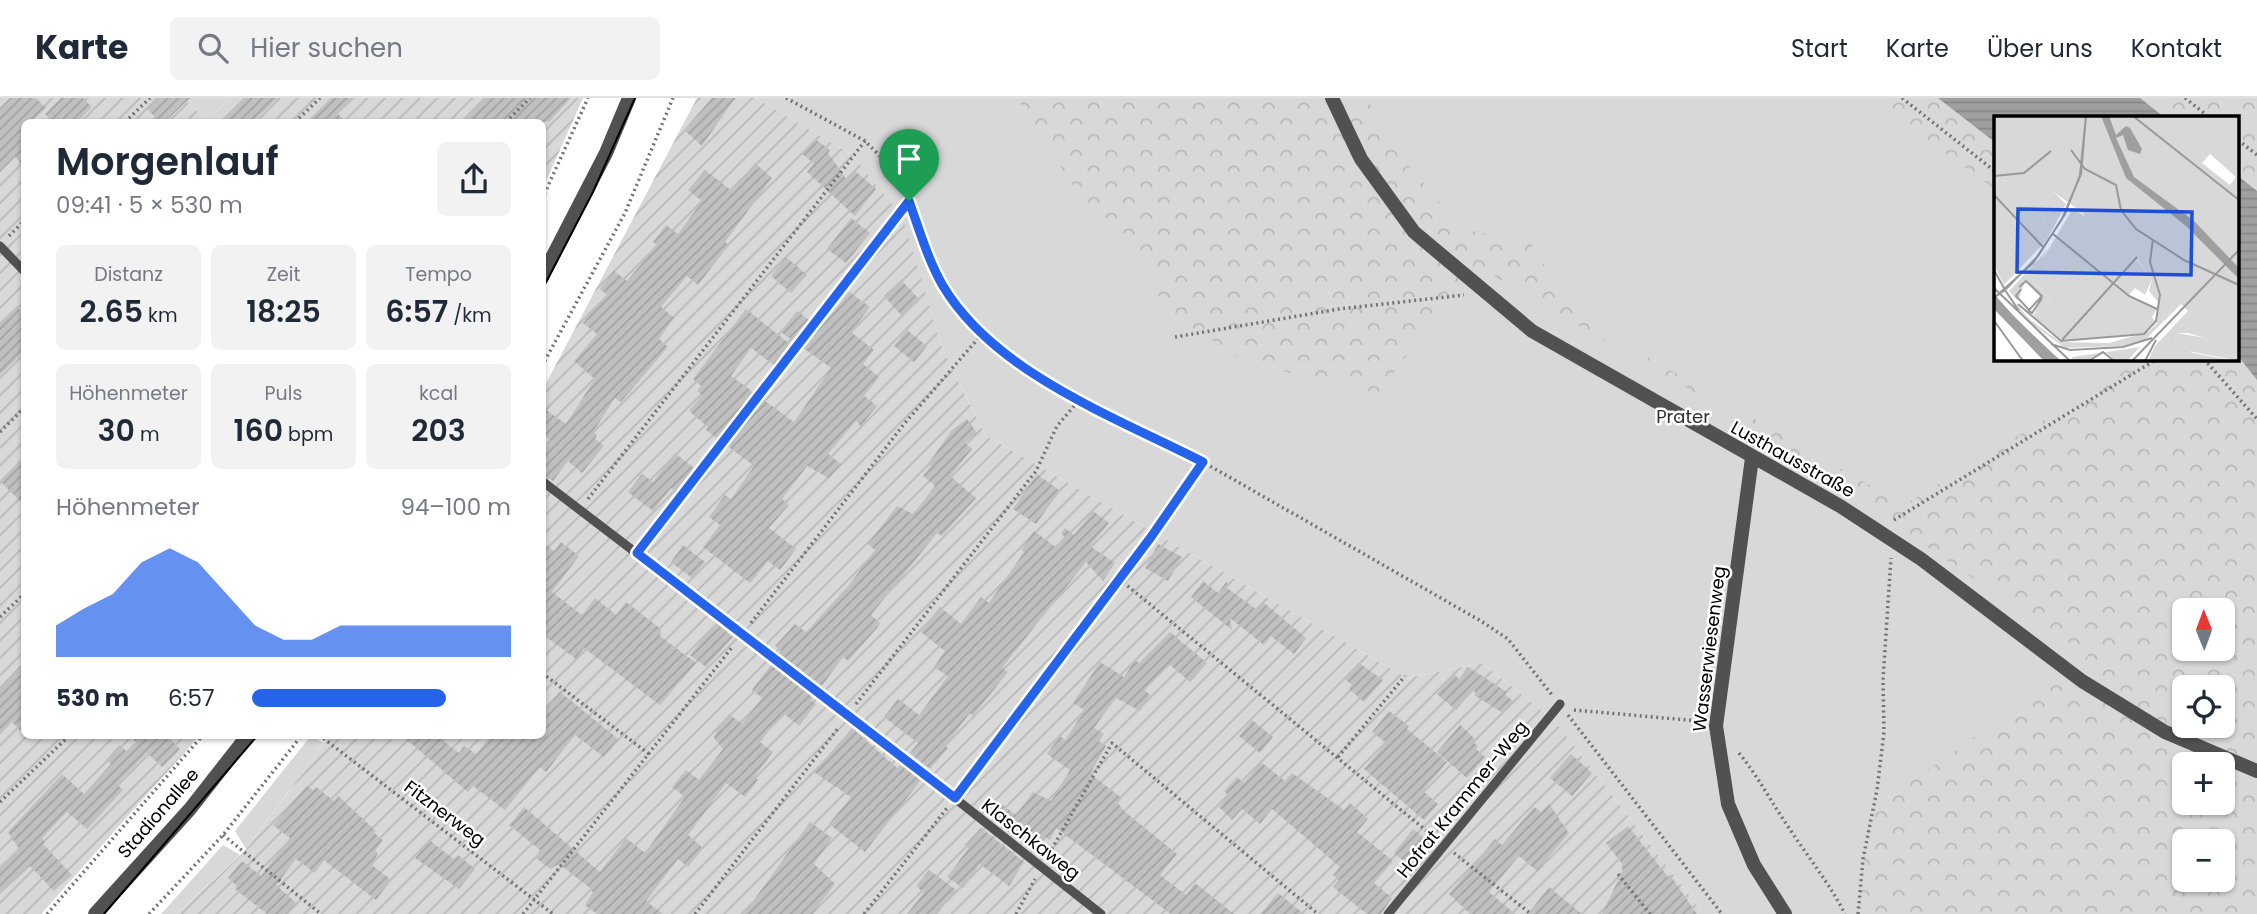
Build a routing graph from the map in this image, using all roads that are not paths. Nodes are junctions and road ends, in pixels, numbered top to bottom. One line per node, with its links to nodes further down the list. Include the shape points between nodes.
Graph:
1 (629, 98): 5 (street)
2 (1332, 98): 6 (street, Lusthausstraße, via 1361,159 1413,232 1484,293 1532,331)
3 (0, 246): 4 (lane)
4 (21, 268)
5 (546, 269)
6 (1752, 458): 10 (street, Lusthausstraße, via 1878,530 2082,681 2165,732); 14 (street, Wasserwiesenweg, via 1716,726 1728,804 1754,865)
7 (546, 484): 12 (lane, Klaschkaweg)
8 (1560, 704): 13 (lane, Hofrat Krammer-Weg)
9 (245, 739): 11 (street, Stadionallee)
10 (2257, 771)
11 (95, 914)
12 (1101, 914)
13 (1388, 914)
14 (1784, 914)

